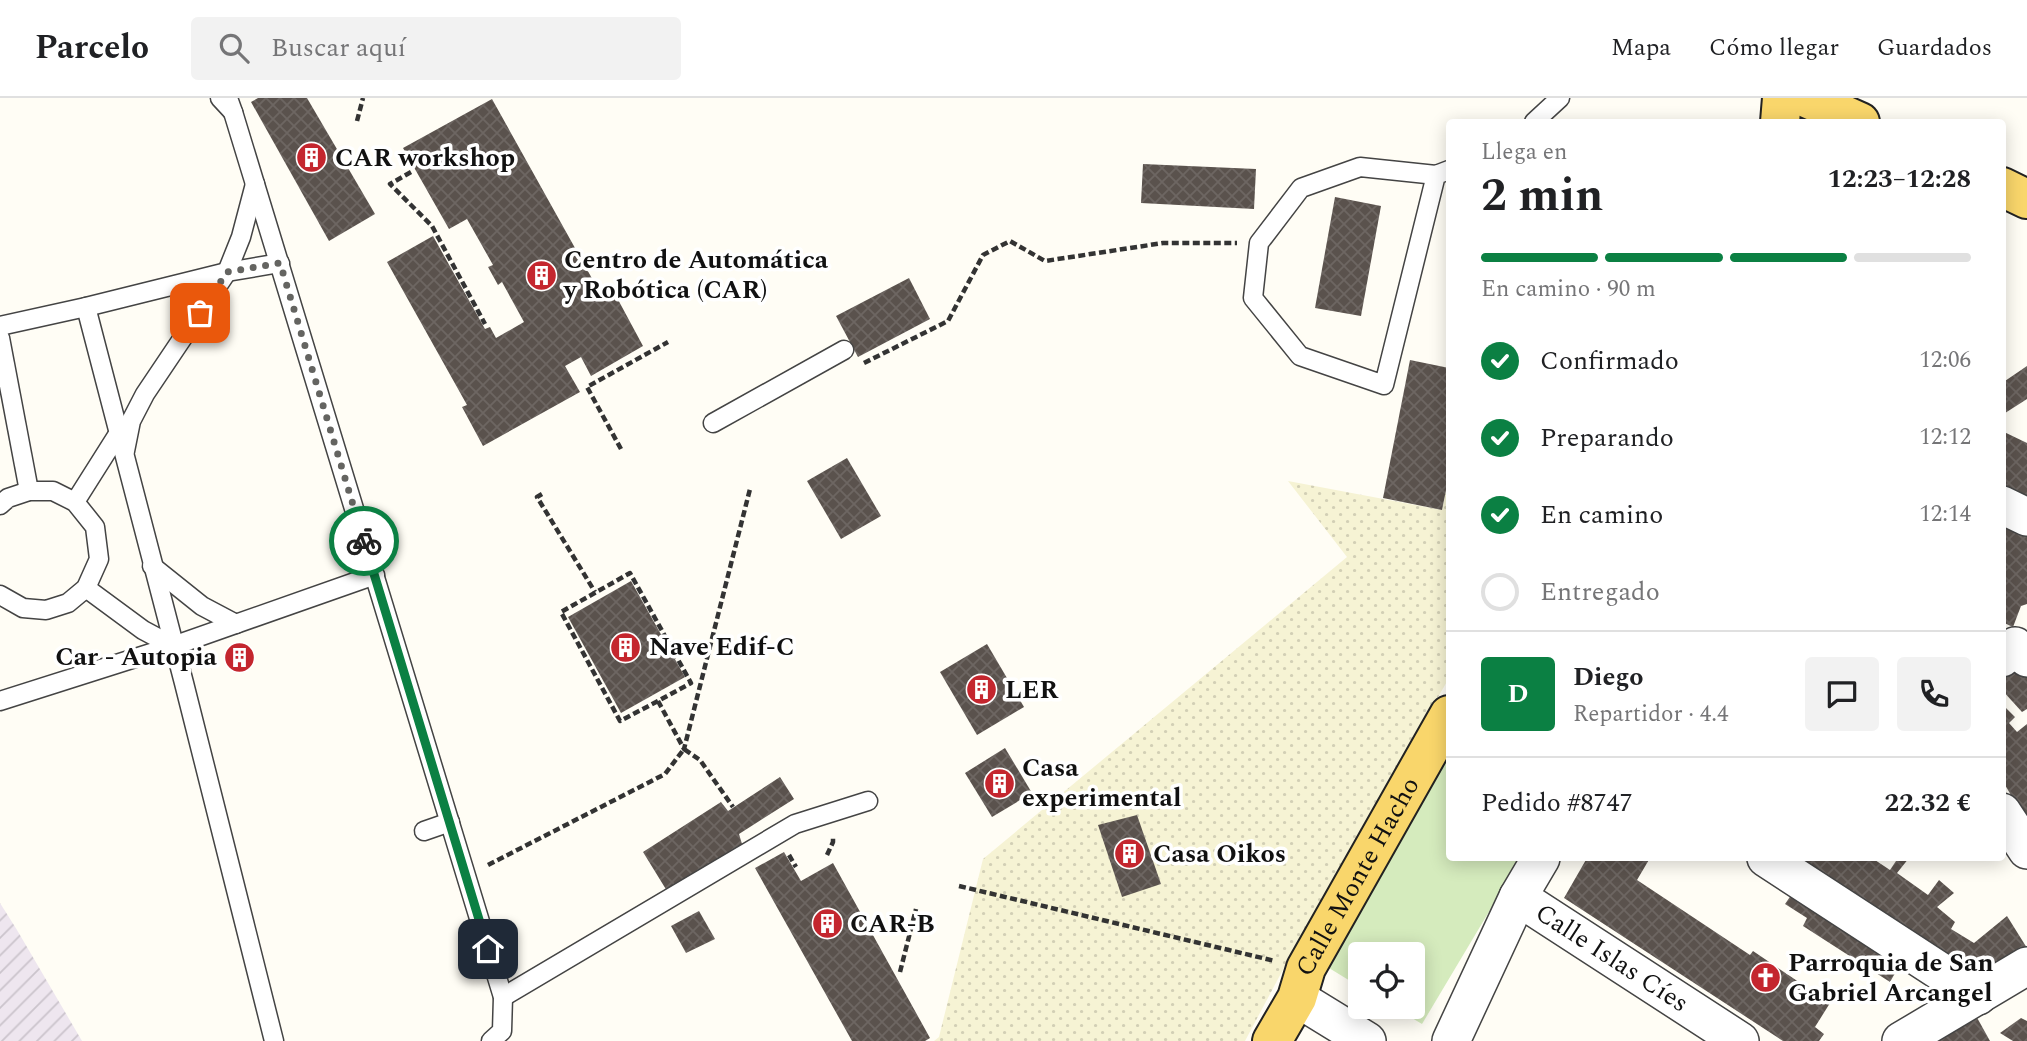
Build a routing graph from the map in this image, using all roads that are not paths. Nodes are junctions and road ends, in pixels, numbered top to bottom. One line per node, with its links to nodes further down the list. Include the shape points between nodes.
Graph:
1 (220, 98): 5 (lane)
2 (1560, 98): 6 (lane)
3 (1782, 98): 7 (main road)
4 (1806, 98): 8 (main road)
5 (230, 105): 10 (lane)
6 (1537, 119)
7 (1780, 119)
8 (1853, 119)
9 (1442, 173): 9 (lane, via 1384,385 1300,356 1253,298 1259,243 1301,188 1360,167)
10 (255, 183): 13 (lane); 14 (lane)
11 (2006, 189): 12 (main road)
12 (2027, 199)
13 (280, 263): 14 (lane); 28 (lane)
14 (227, 272): 15 (lane); 21 (lane, via 145,394 131,421)
15 (86, 307): 16 (lane); 20 (lane)
16 (0, 326)
17 (0, 338): 22 (lane)
18 (844, 350): 19 (lane)
19 (713, 423)
20 (118, 434): 21 (lane); 23 (lane)
21 (124, 455): 27 (lane)
22 (29, 491): 23 (lane, via 53,491); 24 (lane)
23 (75, 502): 29 (lane, via 94,527 99,559)
24 (0, 505)
25 (2006, 507): 26 (street)
26 (2027, 517)
27 (152, 566): 31 (lane, via 202,606); 32 (lane)
28 (374, 575): 31 (lane); 39 (lane)
29 (86, 588): 30 (lane, via 68,603 46,610 23,608); 32 (lane)
30 (0, 595)
31 (236, 624): 32 (lane)
32 (173, 646): 35 (lane); 49 (lane)
33 (2006, 654): 34 (street, via 2015,646)
34 (2027, 658)
35 (0, 701)
36 (1446, 720): 46 (main road, Calle Monte Hacho)
37 (868, 801): 48 (lane, via 795,824)
38 (2006, 818): 41 (street)
39 (450, 822): 40 (lane); 48 (lane)
40 (424, 831)
41 (2027, 850)
42 (1539, 861): 44 (street)
43 (1771, 861): 47 (street)
44 (1518, 897): 53 (street); 54 (street, Calle Islas Cíes)
45 (2027, 966): 47 (street)
46 (1302, 983): 51 (main road, Calle Monte Hacho); 52 (street)
47 (1978, 996): 55 (street)
48 (503, 997): 50 (lane, via 502,1031)
49 (274, 1041)
50 (491, 1041)
51 (1272, 1041)
52 (1367, 1041)
53 (1451, 1041)
54 (1740, 1041)
55 (1901, 1041)

